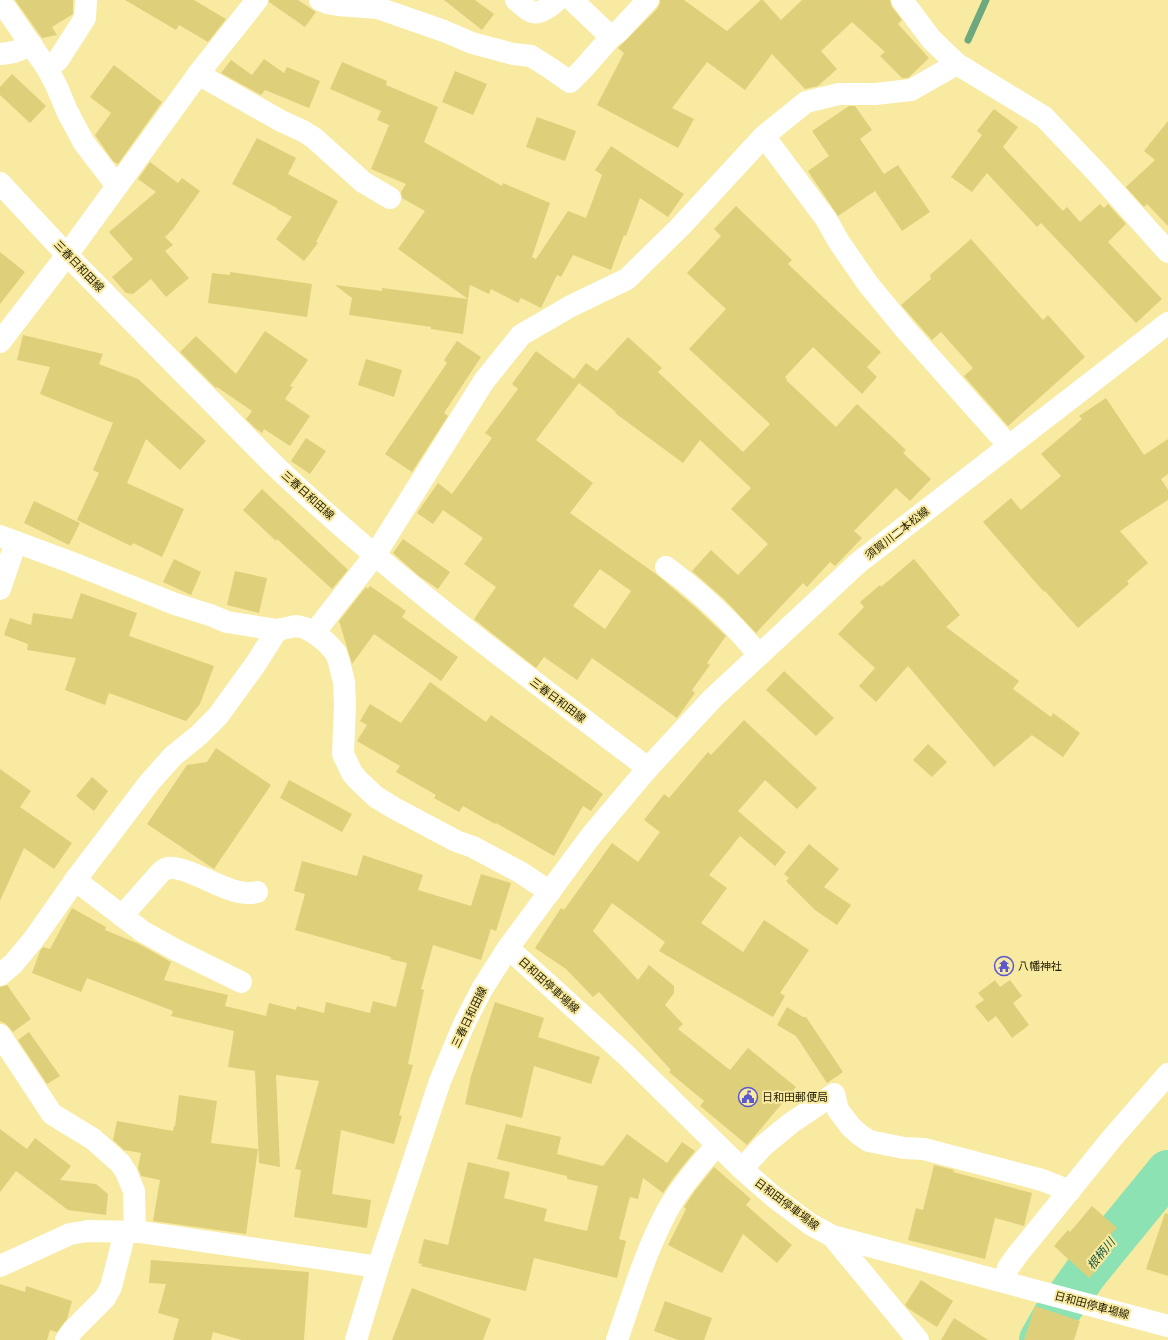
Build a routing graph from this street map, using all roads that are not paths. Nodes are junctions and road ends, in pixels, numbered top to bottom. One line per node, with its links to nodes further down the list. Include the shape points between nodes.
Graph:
1 (0, 0): 11 (street)
2 (86, 0): 14 (street, via 85,18 58,60)
3 (257, 0): 15 (street)
4 (320, 0): 10 (street, via 338,5 378,8 472,43 531,56 570,82)
5 (516, 0): 6 (street, via 532,12 536,12 552,6)
6 (557, 0)
7 (572, 0): 10 (street)
8 (648, 0): 10 (street)
9 (902, 0): 13 (street, via 931,39)
10 (612, 37)
11 (32, 46): 12 (street); 14 (street)
12 (0, 54)
13 (958, 64): 16 (street, via 911,90 839,94 806,102); 20 (street, via 1044,117)
14 (47, 68): 18 (street, via 84,143)
15 (198, 74): 18 (street); 19 (street, via 314,138 363,182)
16 (764, 136): 24 (street, via 826,219 868,284); 26 (street, via 680,227 627,279 571,306 521,335 484,381)
17 (0, 183): 21 (street, 三春日和田線)
18 (117, 186): 21 (street)
19 (390, 198)
20 (1168, 252)
21 (67, 255): 23 (street); 26 (street, 三春日和田線, via 294,485)
22 (1168, 323): 24 (street, 須賀川二本松線)
23 (0, 342)
24 (1009, 446): 31 (street, 須賀川二本松線, via 858,563)
25 (8, 539): 28 (street); 29 (street, via 227,622)
26 (375, 555): 30 (street); 32 (street, 三春日和田線, via 486,645)
27 (666, 566): 31 (street, via 719,610)
28 (0, 589)
29 (277, 630): 30 (street, via 296,626); 33 (street, via 218,716 149,783)
30 (314, 633): 35 (street, via 336,653 339,662 344,682 343,754 358,780 376,797 394,808 520,872)
31 (759, 655): 32 (street, 須賀川二本松線, via 712,699)
32 (648, 768): 35 (street, 三春日和田線, via 590,837)
33 (75, 880): 36 (street); 38 (street, via 33,940)
34 (257, 892): 36 (street, via 249,894 220,886 191,872 166,868)
35 (550, 892): 37 (street, 三春日和田線)
36 (122, 916): 39 (street, via 174,949)
37 (508, 948): 42 (street, 日和田停車場線, via 626,1056); 48 (street, 三春日和田線, via 464,1024 440,1081)
38 (0, 975)
39 (242, 982)
40 (0, 1035): 45 (street, via 52,1114 93,1139 126,1172 134,1191)
41 (1168, 1074): 44 (street)
42 (717, 1145): 43 (street, 日和田停車場線); 53 (street, via 682,1187 667,1210 648,1250)
43 (742, 1169): 44 (street, via 763,1146 791,1123 834,1094 838,1110 851,1127 869,1141 924,1149 1042,1180); 46 (street, 日和田停車場線, via 810,1224)
44 (1070, 1191): 49 (street, via 1018,1254 1008,1268)
45 (130, 1232): 47 (street, via 88,1231 70,1234); 48 (street); 51 (street, via 108,1293)
46 (832, 1236): 49 (street, 日和田停車場線); 54 (street)
47 (0, 1266)
48 (378, 1267): 52 (street, 三春日和田線)
49 (1004, 1281): 50 (street, 日和田停車場線)
50 (1168, 1326)
51 (66, 1340)
52 (356, 1340)
53 (617, 1340)
54 (918, 1340)

